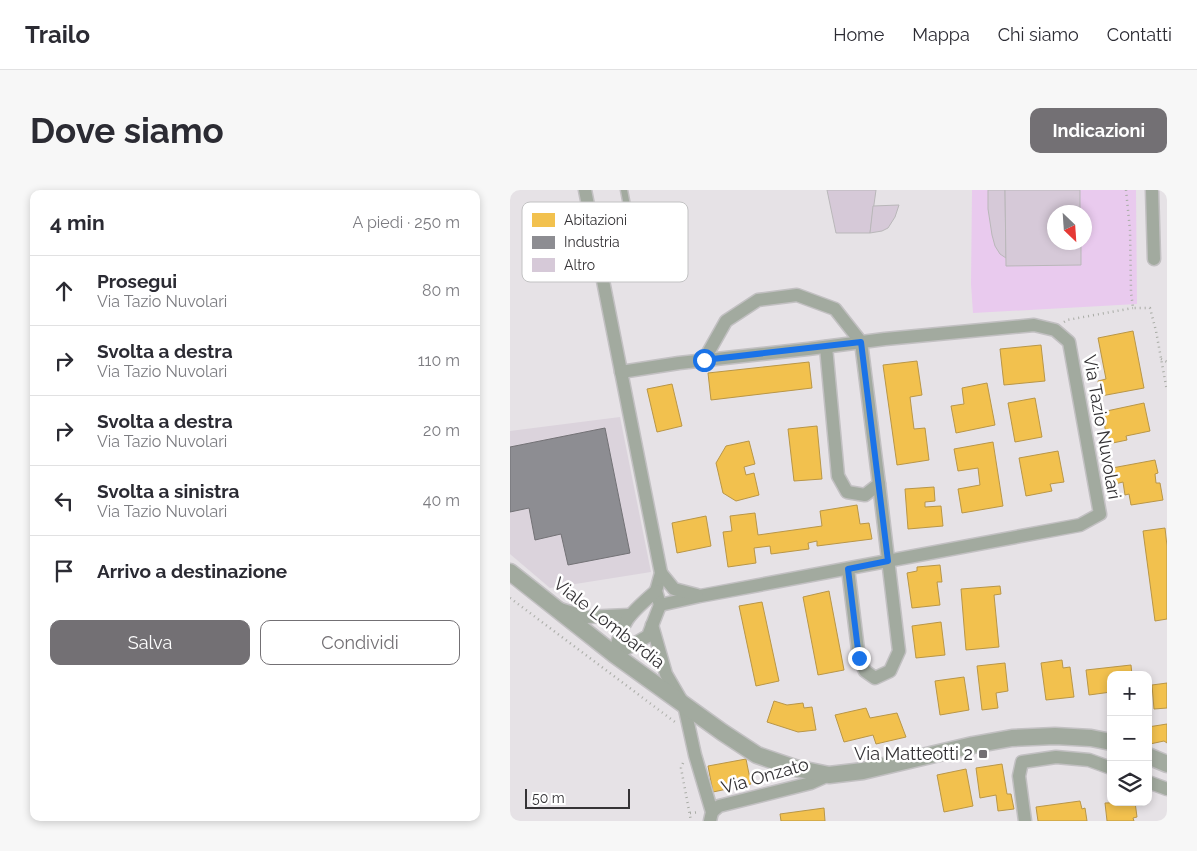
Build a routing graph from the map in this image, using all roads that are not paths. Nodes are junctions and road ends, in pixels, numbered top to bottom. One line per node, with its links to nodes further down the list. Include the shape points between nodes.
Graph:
1 (1152, 190): 2 (street)
2 (1154, 259)
3 (603, 282): 7 (street)
4 (861, 342): 5 (street); 6 (street, via 835,309 798,295 758,300 726,320); 8 (street); 9 (street, Via Tazio Nuvolari, via 1034,325 1055,330 1069,342 1100,514 1080,525)
5 (826, 347): 6 (street); 8 (street, via 838,476 847,492 865,494)
6 (704, 360): 7 (street)
7 (621, 372): 12 (street)
8 (879, 484): 9 (street)
9 (888, 561): 10 (street, Via Tazio Nuvolari); 10 (street, via 899,651 890,671 875,678 865,670 859,658)
10 (848, 569): 14 (street, Via Tazio Nuvolari)
11 (510, 572): 16 (street, Viale Lombardia)
12 (661, 573): 13 (street); 14 (street, via 674,589)
13 (656, 591): 15 (street); 17 (street)
14 (700, 596): 15 (street, Via Tazio Nuvolari)
15 (660, 606): 18 (street)
16 (554, 607): 17 (street, via 586,617); 19 (street, Viale Lombardia)
17 (629, 615): 19 (street, via 618,637)
18 (652, 626): 19 (street, via 648,636); 20 (street, Via Onzato, via 666,674)
19 (615, 655): 20 (street, Viale Lombardia)
20 (684, 705): 29 (street, Viale Lombardia, via 757,755); 32 (street, Via Onzato)
21 (1055, 736): 22 (street, Viale Lombardia); 24 (street); 29 (street, Viale Lombardia, via 1012,738 863,771)
22 (1091, 738): 23 (street, Viale Lombardia); 26 (street)
23 (1107, 741)
24 (1056, 757): 26 (street); 33 (street, via 1022,762 1019,776)
25 (1152, 758): 27 (street)
26 (1089, 760): 28 (street)
27 (1167, 764)
28 (1107, 767)
29 (829, 775): 32 (street, Via Onzato, via 811,783 720,806)
30 (1152, 783): 31 (street)
31 (1167, 789)
32 (711, 817)
33 (1025, 821)

